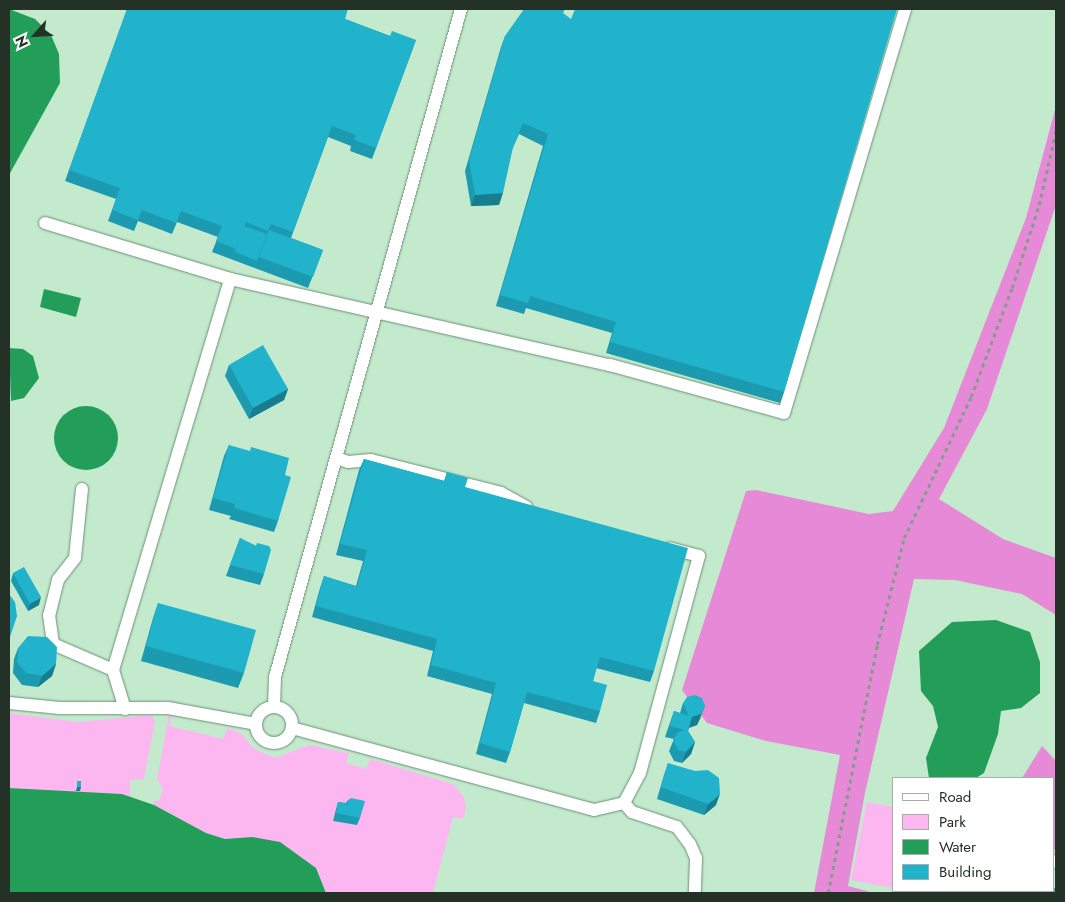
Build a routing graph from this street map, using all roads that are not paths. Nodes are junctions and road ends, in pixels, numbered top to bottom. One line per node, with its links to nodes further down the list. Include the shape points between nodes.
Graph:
1 (461, 9): 5 (street)
2 (904, 9): 5 (street, via 784,413 610,365)
3 (45, 223): 4 (street)
4 (230, 279): 5 (street); 10 (street)
5 (375, 314): 6 (street)
6 (337, 458): 8 (street, via 348,462 371,460 494,491); 12 (street, via 275,676)
7 (82, 489): 10 (street, via 75,558 58,580 49,615 53,644)
8 (536, 511)
9 (660, 545): 16 (street, via 699,556 640,773)
10 (113, 670): 13 (street)
11 (9, 703): 13 (street)
12 (274, 707): 14 (street, via 261,712); 15 (street, via 289,715)
13 (124, 709): 14 (street, via 168,708)
14 (256, 724): 15 (street, via 258,736 272,744 287,738)
15 (292, 728): 16 (street, via 594,810)
16 (624, 803): 17 (street, via 632,812 677,827 696,858)
17 (695, 893)

